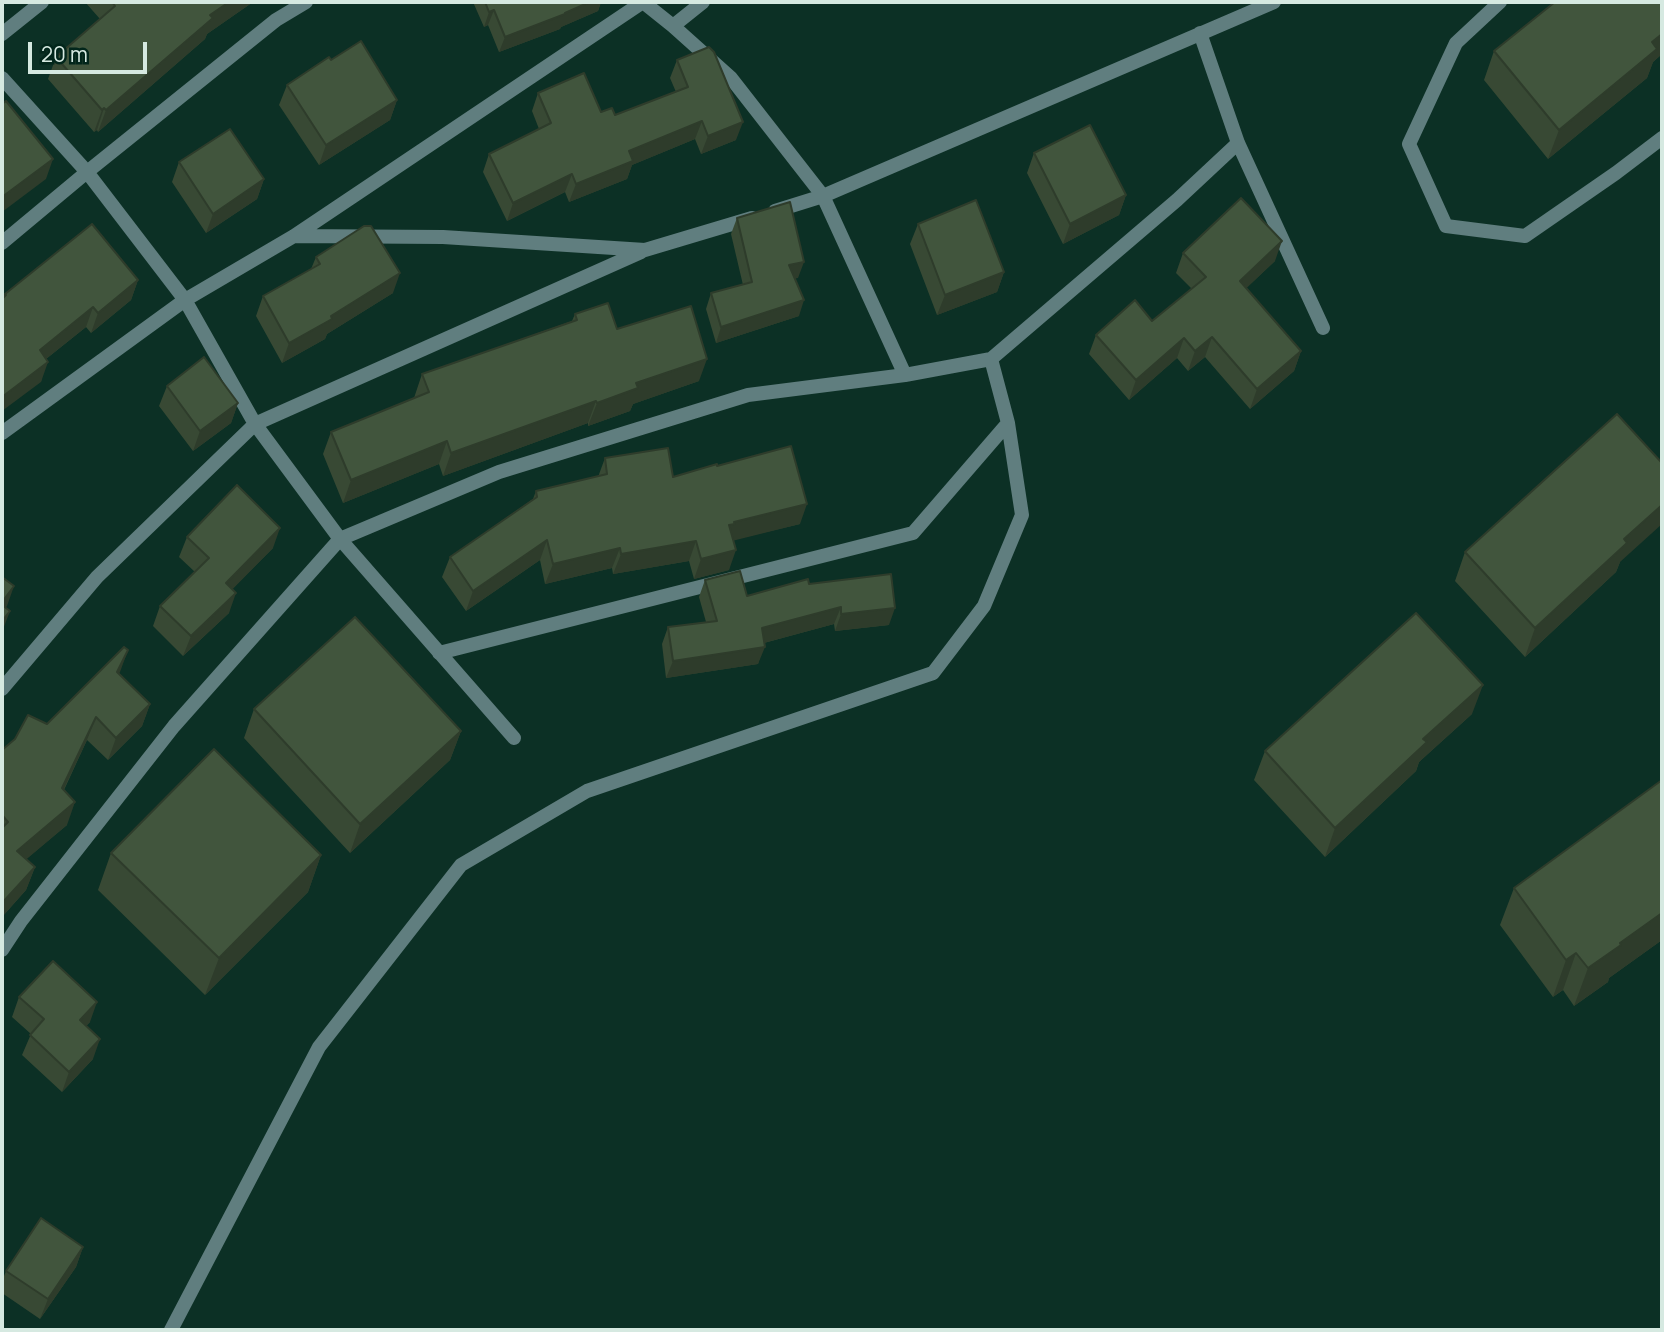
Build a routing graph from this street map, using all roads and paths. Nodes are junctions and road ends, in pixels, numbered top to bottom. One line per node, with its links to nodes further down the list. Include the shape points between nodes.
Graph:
1 (42, 2): 9 (street)
2 (306, 2): 13 (street, via 276,20)
3 (643, 2): 7 (street); 15 (street)
4 (703, 2): 7 (street)
5 (1274, 2): 8 (street)
6 (1500, 2): 11 (street, via 1456,43 1409,144 1446,226 1525,236)
7 (673, 26): 14 (street, via 731,78)
8 (1200, 33): 12 (street); 14 (street)
9 (2, 34)
10 (2, 78): 13 (street)
11 (1662, 138)
12 (1238, 143): 19 (street); 20 (street)
13 (87, 172): 16 (street); 18 (street)
14 (824, 196): 17 (street); 21 (street)
15 (294, 236): 17 (street, via 443,237); 18 (street)
16 (2, 243)
17 (645, 250): 23 (street)
18 (185, 300): 23 (street); 24 (street)
19 (1323, 328)
20 (991, 359): 21 (street); 22 (street)
21 (905, 375): 25 (street, via 748,395 499,472)
22 (1008, 423): 26 (street, via 913,533); 30 (street, via 1022,515 984,606 933,673 587,791 461,865 320,1047)
23 (255, 424): 25 (street); 27 (street, via 97,577)
24 (2, 433)
25 (340, 539): 26 (street); 29 (street, via 174,726 20,920)
26 (439, 653): 28 (street)
27 (2, 689)
28 (513, 738)
29 (2, 950)
30 (171, 1330)

